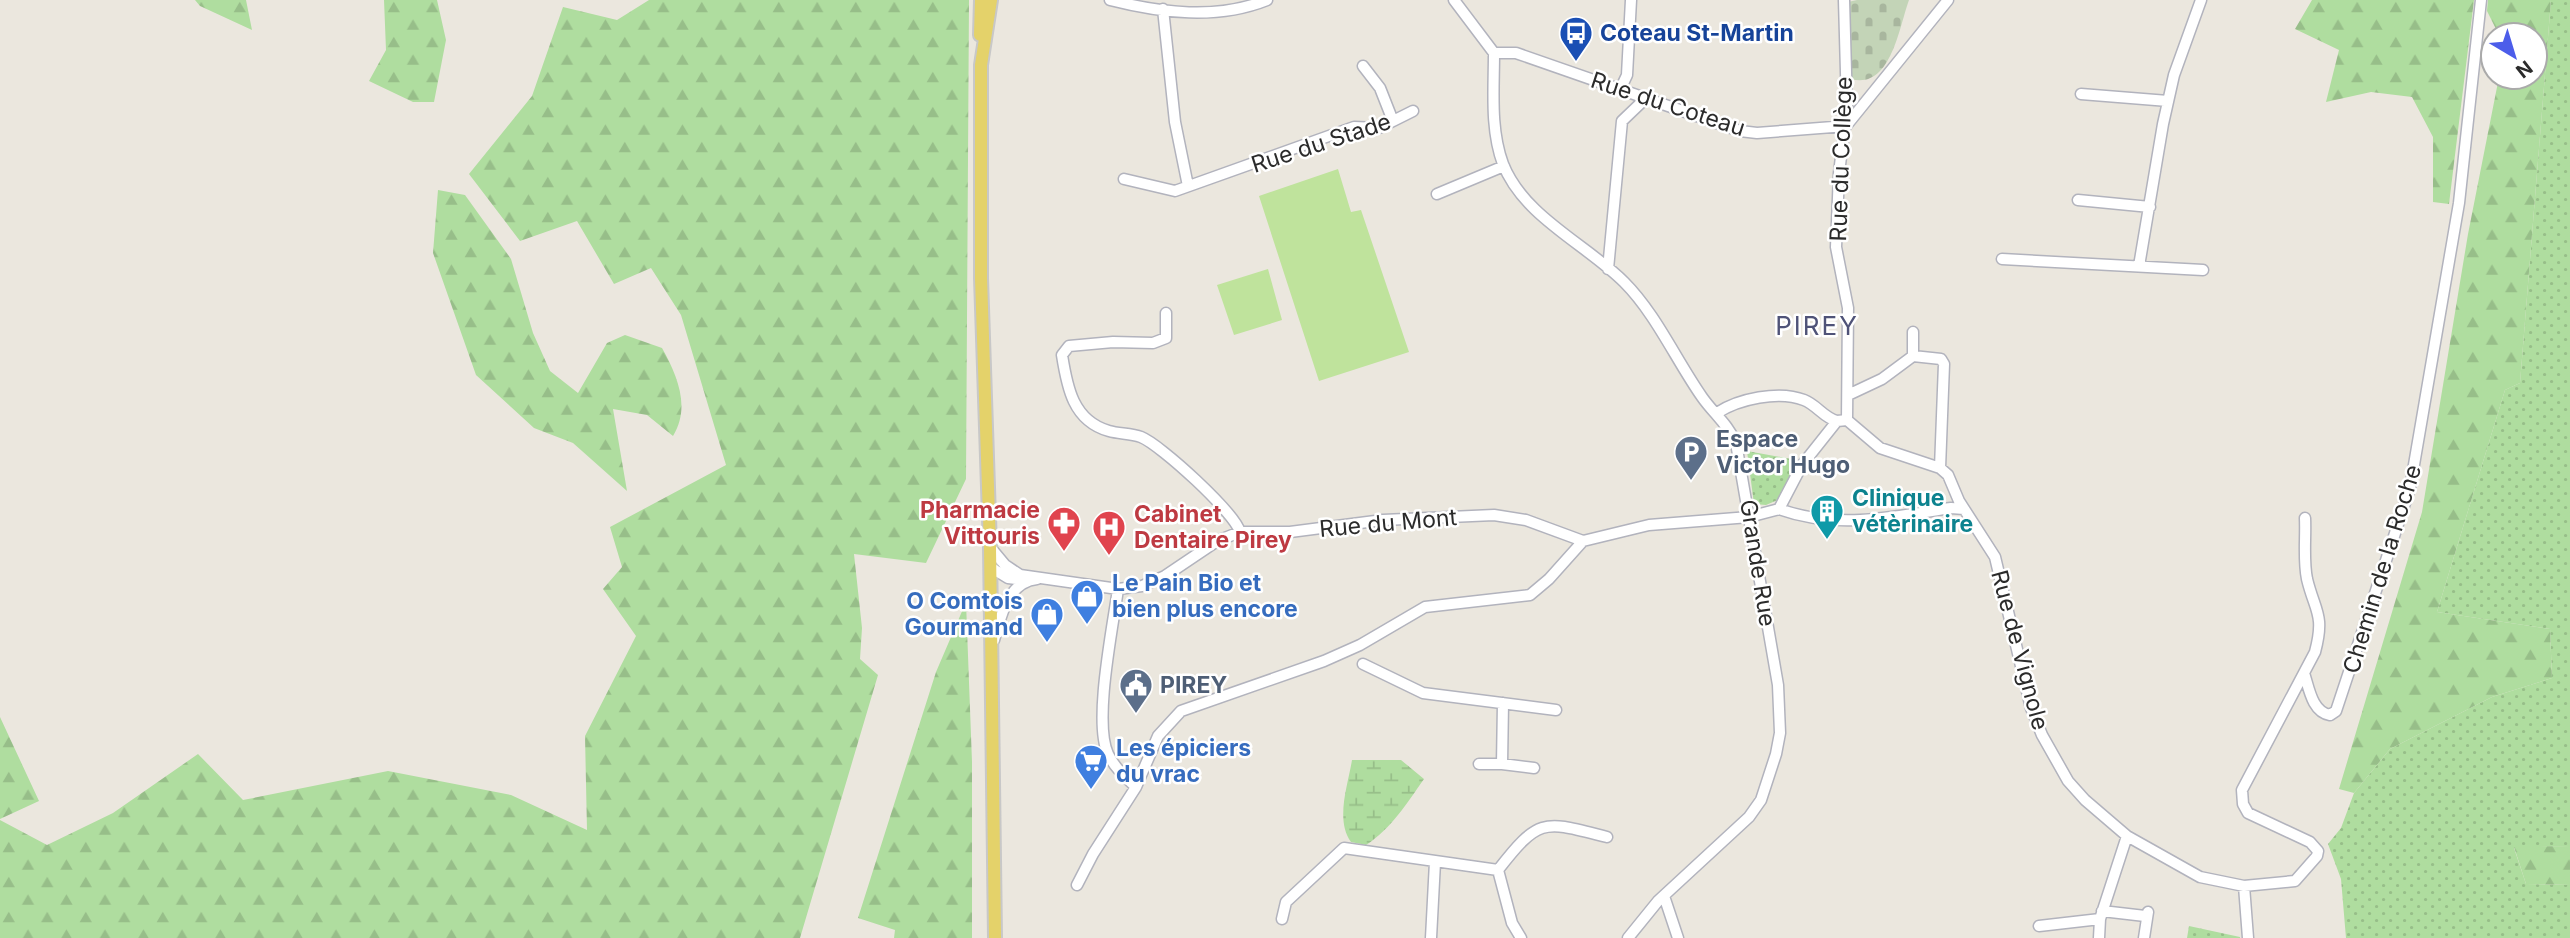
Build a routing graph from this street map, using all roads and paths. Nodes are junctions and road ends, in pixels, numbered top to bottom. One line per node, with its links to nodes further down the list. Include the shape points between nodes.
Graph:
1 (981, 0): 13 (main road)
2 (992, 0): 13 (main road)
3 (1110, 0): 11 (street)
4 (1267, 0): 11 (street, via 1220,13)
5 (1454, 0): 12 (street)
6 (1631, 0): 15 (street, via 1627,75)
7 (1844, 0): 19 (street, Rue du Collège)
8 (1948, 0): 20 (street)
9 (2201, 0): 18 (street)
10 (2481, 0): 54 (street, Chemin de la Roche, via 2459,203 2410,488 2336,711 2323,714 2315,705)
11 (1163, 9): 27 (street, via 1175,122)
12 (1494, 53): 15 (street, Rue du Coteau, via 1516,52); 25 (street, Grande Rue, via 1494,131)
13 (981, 65): 48 (main road, via 981,278)
14 (1363, 66): 22 (street, via 1380,88)
15 (1620, 90): 17 (street, Rue du Coteau)
16 (2081, 94): 18 (street)
17 (1645, 99): 24 (street, Rue du Coteau, via 1740,131); 33 (street, via 1622,121)
18 (2168, 101): 30 (street)
19 (1847, 108): 20 (street); 23 (street, Rue du Collège); 24 (street)
20 (1860, 108): 23 (street)
21 (1413, 111): 22 (street, Rue du Stade)
22 (1393, 121): 27 (street, Rue du Stade, via 1379,128 1354,127)
23 (1846, 126): 24 (street, Rue du Coteau); 38 (street, Rue du Collège, via 1836,247 1848,317)
24 (1818, 128)
25 (1504, 166): 28 (street); 33 (street, Grande Rue, via 1524,195)
26 (1124, 179): 27 (street, Rue du Stade, via 1163,190)
27 (1188, 186)
28 (1437, 194)
29 (2078, 200): 30 (street)
30 (2150, 207): 32 (street)
31 (2002, 259): 32 (street)
32 (2139, 266): 34 (street)
33 (1608, 269): 39 (street, Grande Rue, via 1639,299)
34 (2203, 270)
35 (1166, 313): 46 (street, via 1166,338 1153,343 1069,346 1062,355 1067,389 1077,409 1094,425 1141,437 1158,448 1214,497)
36 (1913, 332): 37 (street)
37 (1913, 356): 38 (street, via 1882,379); 41 (street, via 1941,359 1944,364)
38 (1848, 395): 40 (street, Rue du Collège)
39 (1717, 413): 40 (street, via 1734,403 1761,398 1799,398); 44 (street, Grande Rue, via 1736,443)
40 (1842, 421): 41 (street, via 1880,448); 42 (street, via 1802,465)
41 (1940, 468): 43 (street, Rue de Vignole)
42 (1779, 509): 43 (street, via 1838,522 1869,522); 44 (street)
43 (1964, 509): 61 (street, Rue de Vignole, via 1995,557 2031,708 2042,735 2068,781)
44 (1749, 517): 47 (street, via 1649,525); 67 (street, Grande Rue, via 1778,685 1776,754 1761,800 1749,817)
45 (2305, 518): 54 (street, via 2307,578 2321,631)
46 (1240, 532): 47 (street, Rue du Mont, via 1494,515 1526,520); 51 (street, Rue du Mont, via 1217,541 1165,576 1142,586)
47 (1583, 541): 60 (street, via 1530,595 1425,607 1324,661 1181,711 1158,736)
48 (990, 547): 49 (main road); 50 (street, via 1013,571)
49 (990, 567): 50 (street, via 1008,578); 52 (main road)
50 (1035, 579): 51 (street, Rue du Mont); 52 (street, via 1010,596)
51 (1118, 589): 60 (street, via 1106,670 1106,751)
52 (991, 647): 71 (main road)
53 (1363, 664): 55 (street, via 1423,692)
54 (2304, 673): 66 (street, Chemin de la Roche, via 2242,790 2248,813 2310,842 2317,856 2295,881)
55 (1503, 703): 56 (street); 58 (street)
56 (1556, 710)
57 (1479, 764): 58 (street)
58 (1502, 764): 59 (street)
59 (1534, 768)
60 (1136, 787): 65 (street)
61 (2127, 836): 66 (street, Rue de Vignole, via 2200,877); 68 (street)
62 (1607, 837): 64 (street, via 1554,823 1522,839)
63 (1435, 863): 64 (street); 69 (street, via 1344,848 1286,902); 72 (street)
64 (1498, 870): 73 (street, via 1512,923)
65 (1077, 885)
66 (2244, 886): 78 (street)
67 (1664, 896): 74 (street, Grande Rue); 75 (street)
68 (2101, 915): 70 (street); 76 (street); 77 (street, via 2146,914)
69 (1282, 919)
70 (2039, 926)
71 (995, 938)
72 (1431, 938)
73 (1521, 938)
74 (1628, 938)
75 (1678, 938)
76 (2099, 938)
77 (2144, 938)
78 (2248, 938)

